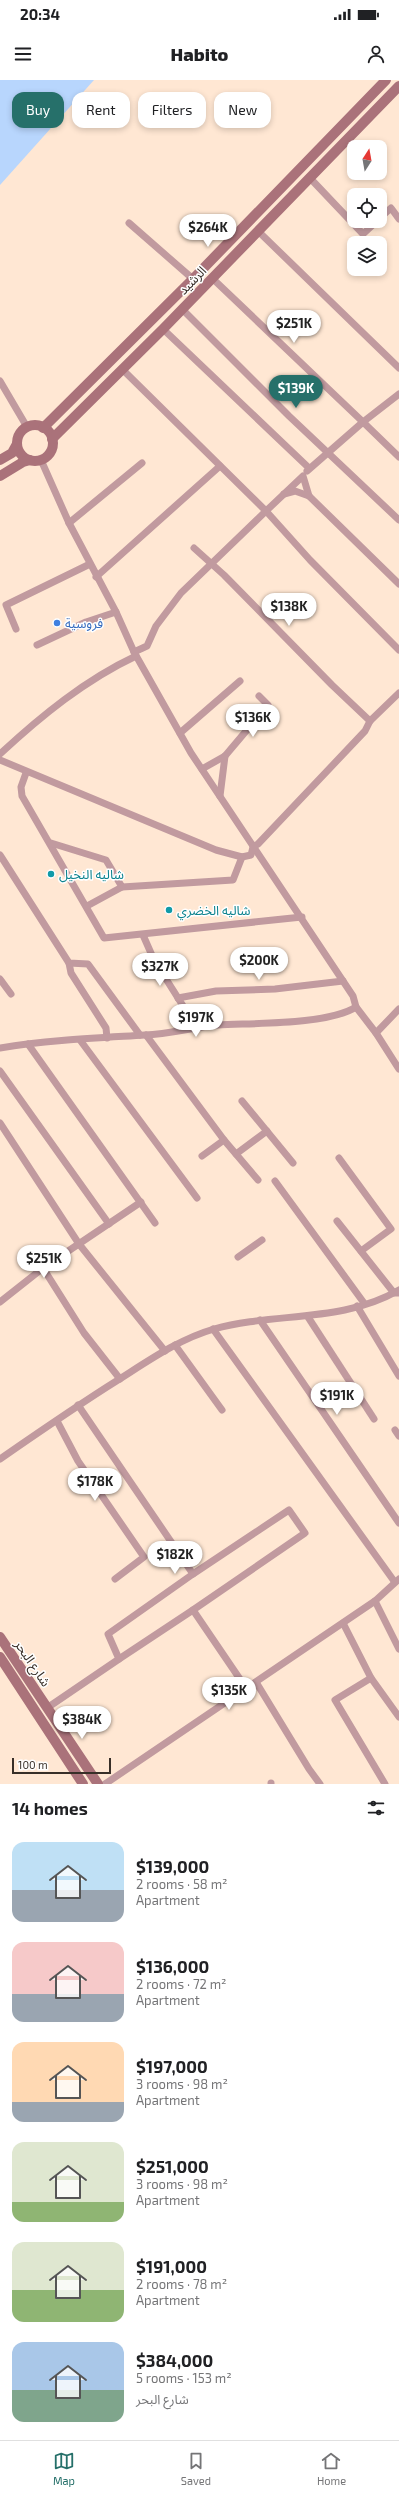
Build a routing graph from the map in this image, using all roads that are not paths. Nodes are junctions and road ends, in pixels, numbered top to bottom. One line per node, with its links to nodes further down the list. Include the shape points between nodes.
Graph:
1 (386, 80): 12 (main road, الرشيد)
2 (399, 86): 3 (main road, الرشيد)
3 (309, 177): 5 (street); 10 (main road, الرشيد)
4 (387, 212): 6 (street, via 391,208)
5 (347, 217)
6 (399, 219)
7 (129, 223): 12 (street)
8 (357, 228): 9 (street, via 363,234)
9 (369, 228)
10 (259, 232): 11 (main road, الرشيد); 15 (street)
11 (212, 278): 13 (main road, الرشيد); 19 (street)
12 (193, 279): 21 (main road, الرشيد)
13 (182, 309): 14 (main road, الرشيد); 24 (street)
14 (163, 329): 16 (main road, الرشيد); 31 (street)
15 (399, 368)
16 (122, 369): 22 (main road, الرشيد); 30 (street)
17 (0, 381): 20 (street)
18 (399, 394): 19 (street)
19 (363, 422): 24 (street); 25 (street)
20 (27, 427): 21 (main road); 23 (main road, via 20,434)
21 (43, 428): 22 (main road)
22 (52, 439): 28 (main road, via 50,454)
23 (17, 444): 26 (main road, via 12,453); 27 (main road, via 22,456)
24 (328, 452): 31 (street); 37 (street)
25 (399, 458)
26 (0, 460)
27 (30, 460): 28 (main road); 32 (main road)
28 (41, 460): 38 (street)
29 (142, 463): 38 (street)
30 (220, 466): 36 (street); 42 (street)
31 (309, 468): 33 (street)
32 (0, 476)
33 (303, 476): 34 (street); 35 (street)
34 (284, 494): 35 (street, via 295,492); 36 (street)
35 (309, 496): 43 (street)
36 (266, 511): 41 (street); 47 (street, via 310,560)
37 (399, 520)
38 (68, 523): 40 (street)
39 (194, 548): 41 (street)
40 (90, 564): 42 (street); 45 (street, via 6,605)
41 (212, 565): 48 (street, via 180,593 156,626 147,646); 52 (street)
42 (96, 577): 44 (street)
43 (399, 584)
44 (116, 612): 46 (street, via 86,622); 48 (street)
45 (16, 629)
46 (37, 645)
47 (399, 650)
48 (135, 654): 53 (street); 54 (street, via 72,694 34,723)
49 (240, 681): 53 (street)
50 (399, 693): 52 (street)
51 (259, 696): 55 (street, via 268,704)
52 (370, 721): 61 (street, via 365,731)
53 (180, 733): 57 (street)
54 (0, 754)
55 (225, 756): 57 (street); 59 (street)
56 (0, 760): 58 (street)
57 (202, 770): 59 (street)
58 (26, 773): 60 (street, via 21,787 22,796); 63 (street, via 216,850)
59 (220, 796): 61 (street)
60 (51, 843): 64 (street, via 106,860); 65 (street)
61 (253, 847): 63 (street, via 251,855); 66 (street)
62 (0, 855): 68 (street)
63 (242, 857): 64 (street, via 233,880)
64 (122, 887): 65 (street)
65 (87, 906): 67 (street, via 104,938)
66 (302, 917): 67 (street); 70 (street)
67 (143, 935): 72 (street, via 154,960)
68 (69, 963): 77 (street, via 88,964); 78 (street, via 70,973 106,1028)
69 (0, 979): 71 (street)
70 (343, 981): 72 (street, via 276,989 216,991); 73 (street, via 353,996)
71 (11, 994)
72 (178, 998): 75 (street)
73 (356, 1007): 75 (street, via 348,1012 307,1020); 76 (street)
74 (399, 1009): 76 (street)
75 (197, 1028): 77 (street)
76 (376, 1032): 82 (street)
77 (143, 1035): 78 (street); 87 (street)
78 (107, 1038): 79 (street)
79 (80, 1040): 80 (street); 94 (street)
80 (28, 1044): 81 (street); 95 (street)
81 (0, 1048)
82 (399, 1069)
83 (0, 1071): 97 (street)
84 (242, 1101): 86 (street)
85 (0, 1123): 100 (street)
86 (267, 1131): 88 (street); 91 (street)
87 (224, 1140): 88 (street); 89 (street)
88 (236, 1154): 92 (street)
89 (202, 1156)
90 (339, 1158): 101 (street, via 390,1229)
91 (293, 1163)
92 (258, 1180)
93 (275, 1181): 106 (street)
94 (197, 1198)
95 (140, 1202): 97 (street); 98 (street)
96 (337, 1221): 101 (street)
97 (109, 1224): 100 (street)
98 (155, 1224)
99 (262, 1240): 102 (street)
100 (79, 1244): 103 (street); 111 (street)
101 (361, 1252): 104 (street)
102 (238, 1257)
103 (43, 1268): 105 (street); 113 (street, via 84,1333)
104 (397, 1292): 106 (street)
105 (0, 1302)
106 (361, 1305): 107 (street); 112 (street)
107 (308, 1317): 108 (street); 116 (street)
108 (260, 1320): 109 (street); 119 (street)
109 (213, 1329): 110 (street); 122 (street)
110 (175, 1345): 111 (street); 115 (street)
111 (165, 1351): 113 (street)
112 (399, 1376)
113 (120, 1379): 114 (street)
114 (78, 1405): 117 (street); 120 (street)
115 (222, 1410)
116 (374, 1419)
117 (57, 1421): 118 (street); 121 (street, via 78,1460 144,1557)
118 (0, 1459)
119 (399, 1523)
120 (193, 1574): 124 (street, via 289,1510 305,1533); 128 (street, via 108,1634)
121 (115, 1579)
122 (397, 1580): 123 (street)
123 (375, 1601): 125 (street); 127 (street)
124 (193, 1610): 128 (street); 132 (street)
125 (343, 1623): 130 (street); 131 (street)
126 (0, 1637): 133 (main road, شارع البحر)
127 (399, 1649)
128 (119, 1659): 133 (street)
129 (1, 1661): 135 (main road, شارع البحر)
130 (371, 1678): 134 (street); 139 (street, via 335,1700)
131 (256, 1682): 132 (street); 138 (street, via 308,1769)
132 (246, 1688): 137 (street)
133 (47, 1708): 136 (main road, شارع البحر)
134 (399, 1717)
135 (83, 1784)
136 (98, 1784)
137 (105, 1784)
138 (320, 1784)
139 (385, 1784)

